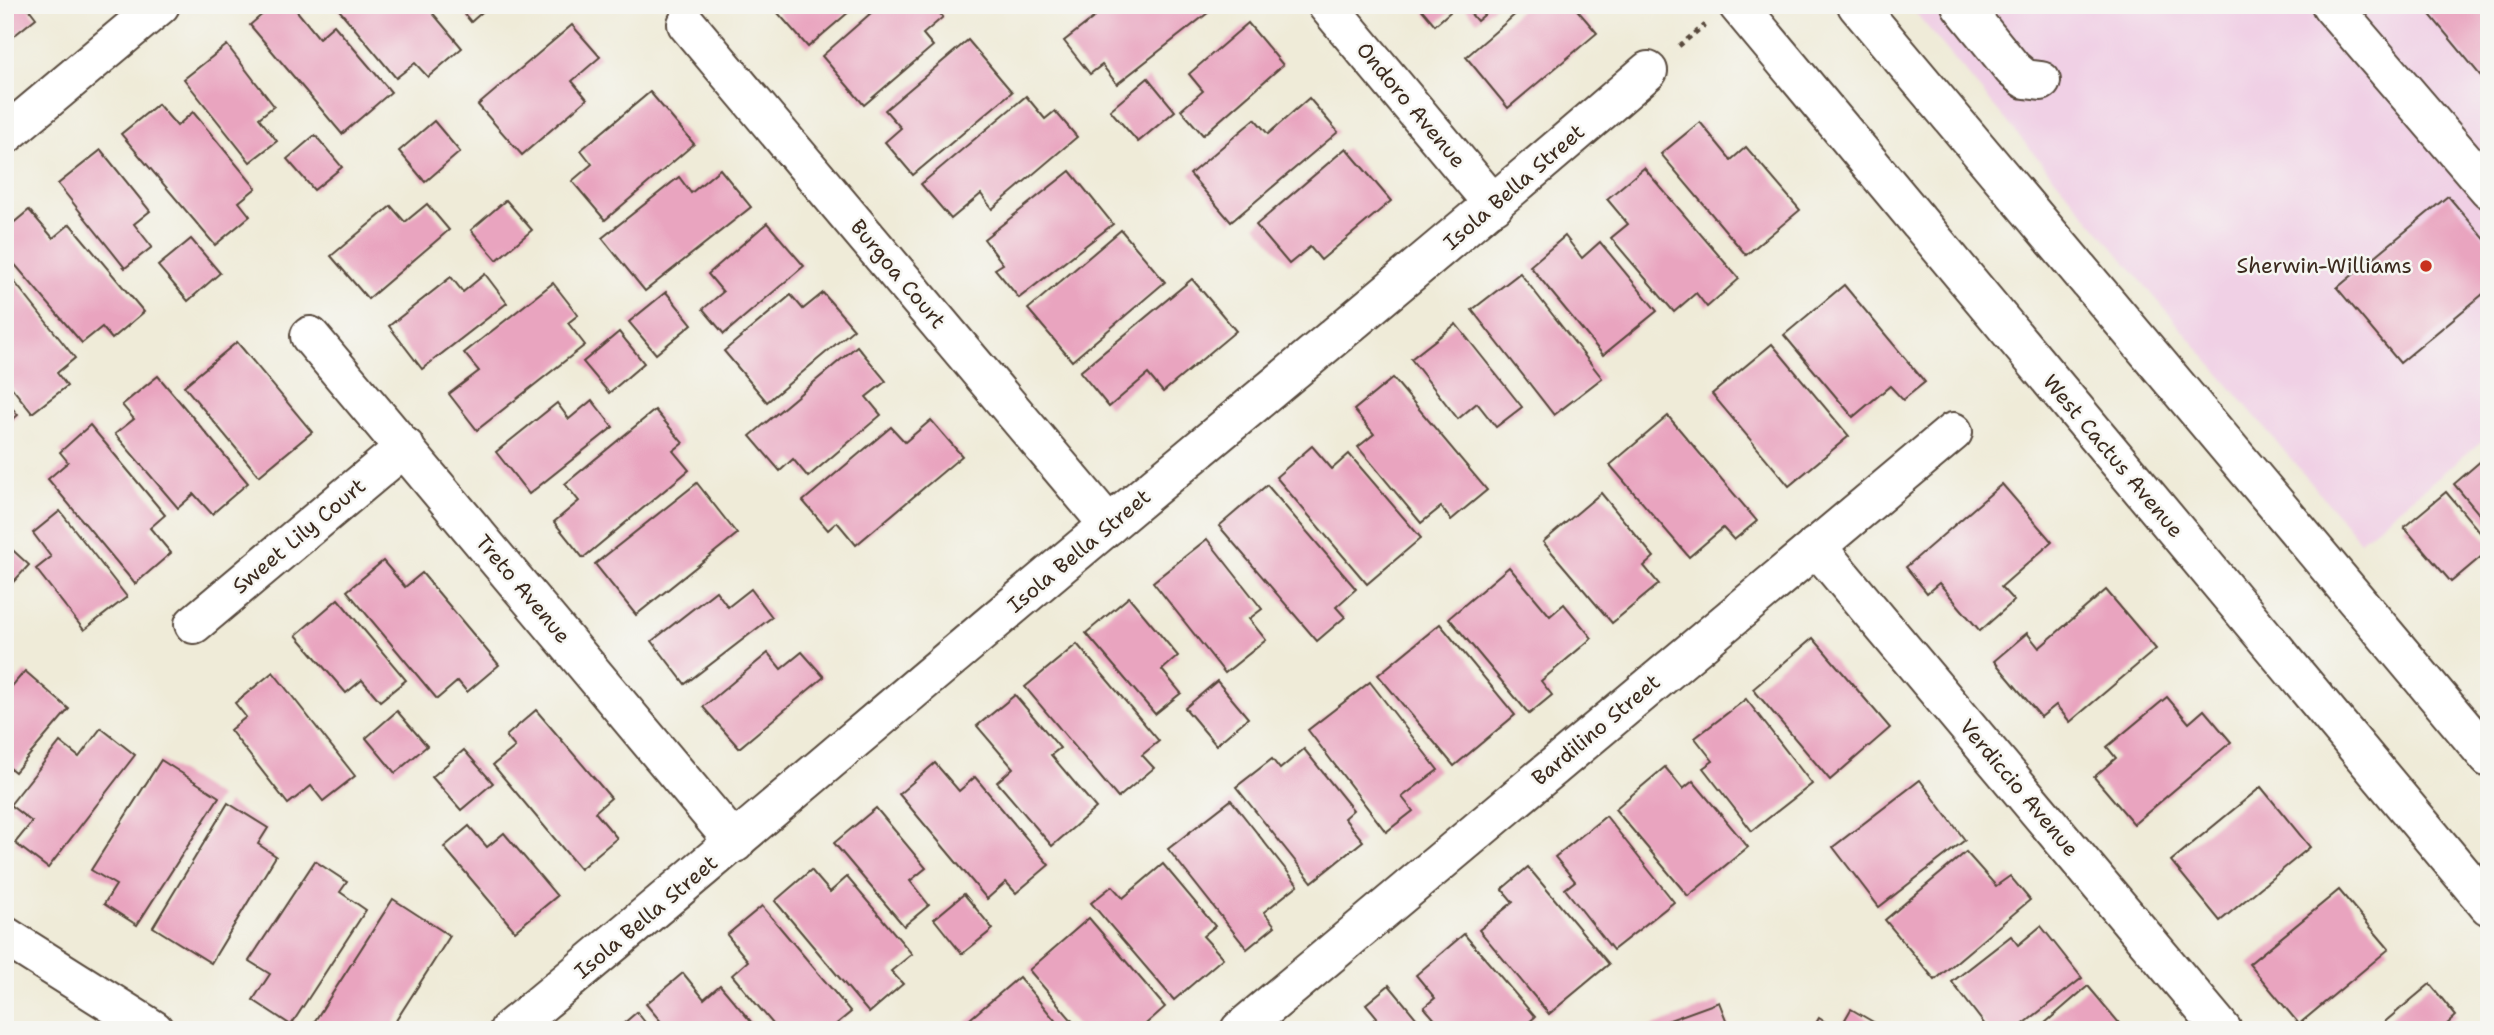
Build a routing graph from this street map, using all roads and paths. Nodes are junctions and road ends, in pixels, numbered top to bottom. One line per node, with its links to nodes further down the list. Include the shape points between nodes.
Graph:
1 (160, 5): 10 (street)
2 (1327, 5): 12 (street, Ondoro Avenue)
3 (1738, 5): 21 (street, West Cactus Avenue)
4 (1857, 5): 19 (street)
5 (1961, 5): 9 (street, via 2013,69 2025,79)
6 (2331, 5): 11 (street)
7 (687, 24): 16 (street, Burgoa Court)
8 (1648, 71): 12 (street, Isola Bella Street)
9 (2041, 81)
10 (5, 135)
11 (2489, 189)
12 (1494, 205): 16 (street, Isola Bella Street)
13 (310, 336): 15 (street, Treto Avenue)
14 (1953, 432): 17 (street, Bardilino Street)
15 (405, 447): 18 (street, Sweet Lily Court); 20 (street, Treto Avenue)
16 (1109, 525): 20 (street, Isola Bella Street)
17 (1816, 546): 25 (street, Bardilino Street); 26 (street, Verdiccio Avenue)
18 (194, 624)
19 (2489, 758)
20 (735, 843): 24 (street, Isola Bella Street)
21 (2489, 906)
22 (5, 936): 23 (street)
23 (154, 1030)
24 (509, 1030)
25 (1240, 1030)
26 (2222, 1030)

